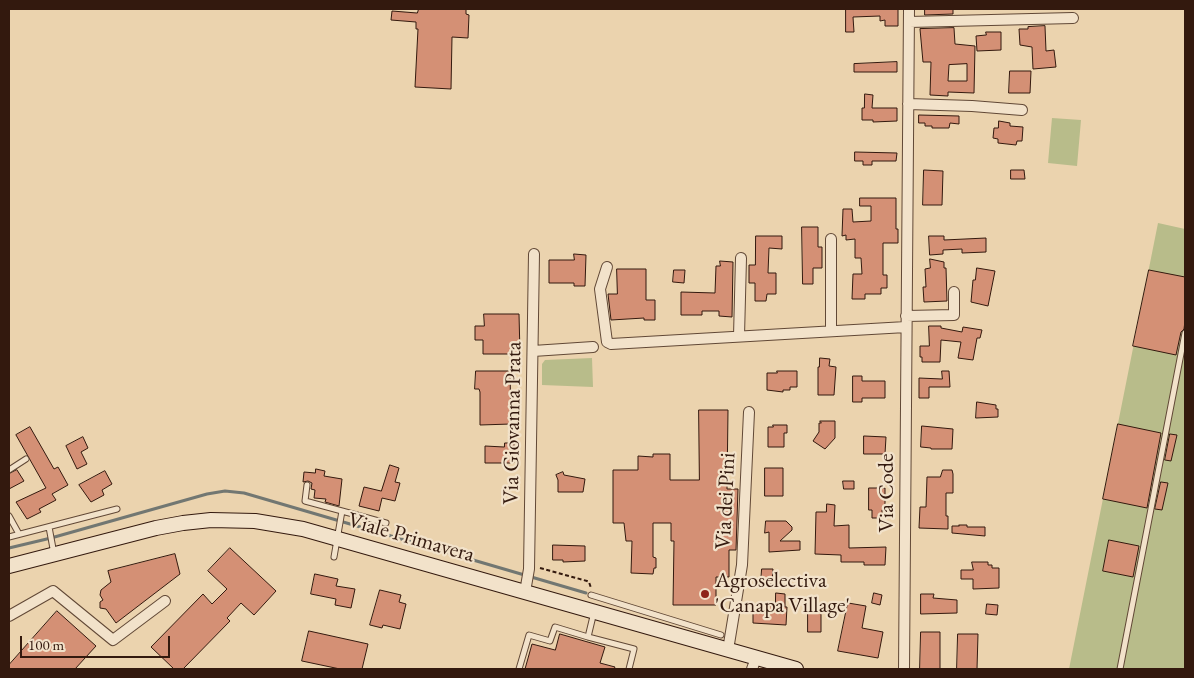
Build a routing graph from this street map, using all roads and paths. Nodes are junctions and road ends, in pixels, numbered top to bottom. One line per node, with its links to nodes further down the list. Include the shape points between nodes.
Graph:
1 (909, 9): 3 (street, Via Code)
2 (1073, 18): 3 (street)
3 (909, 22): 4 (street, Via Code)
4 (908, 104): 5 (street); 11 (street, Via Code)
5 (1022, 110)
6 (831, 239): 12 (street)
7 (534, 254): 16 (street, Via Giovanna Prata)
8 (741, 258): 14 (street)
9 (608, 267): 14 (street, via 600,289 607,342)
10 (954, 292): 11 (street, via 954,315)
11 (906, 321): 12 (street); 48 (street, Via Code)
12 (831, 331): 14 (street)
13 (1185, 333): 49 (lane)
14 (739, 336)
15 (592, 347): 16 (street)
16 (533, 351): 32 (street, Via Giovanna Prata)
17 (749, 412): 43 (street, Via dei Pini, via 742,565)
18 (26, 460): 19 (lane)
19 (9, 470)
20 (306, 485): 22 (lane, via 305,501)
21 (117, 510): 25 (lane)
22 (342, 513): 24 (lane); 27 (lane)
23 (9, 516): 26 (lane)
24 (386, 524)
25 (49, 530): 26 (lane); 29 (lane)
26 (19, 534): 28 (lane)
27 (338, 535): 29 (main road, Viale Primavera, via 272,523 211,520); 30 (lane); 33 (main road, Viale Primavera)
28 (9, 537)
29 (53, 550): 31 (main road, Viale Primavera)
30 (334, 557)
31 (9, 566)
32 (529, 568): 33 (street, Via Giovanna Prata); 34 (path, via 537,567 587,581)
33 (526, 589): 37 (main road, Viale Primavera)
34 (591, 595): 36 (lane)
35 (165, 601): 38 (street, via 113,640 53,591)
36 (636, 609): 39 (lane); 40 (lane)
37 (594, 612): 39 (main road, Viale Primavera); 42 (lane)
38 (9, 616)
39 (633, 623): 40 (main road, Viale Primavera)
40 (693, 633): 41 (lane); 43 (main road, Viale Primavera)
41 (722, 635)
42 (588, 636): 45 (lane, via 555,627 550,641 529,635); 46 (lane, via 634,649)
43 (728, 650): 44 (main road, Viale Primavera)
44 (754, 664): 47 (main road, Viale Primavera)
45 (519, 669)
46 (629, 669)
47 (796, 669)
48 (904, 669)
49 (1120, 669)

